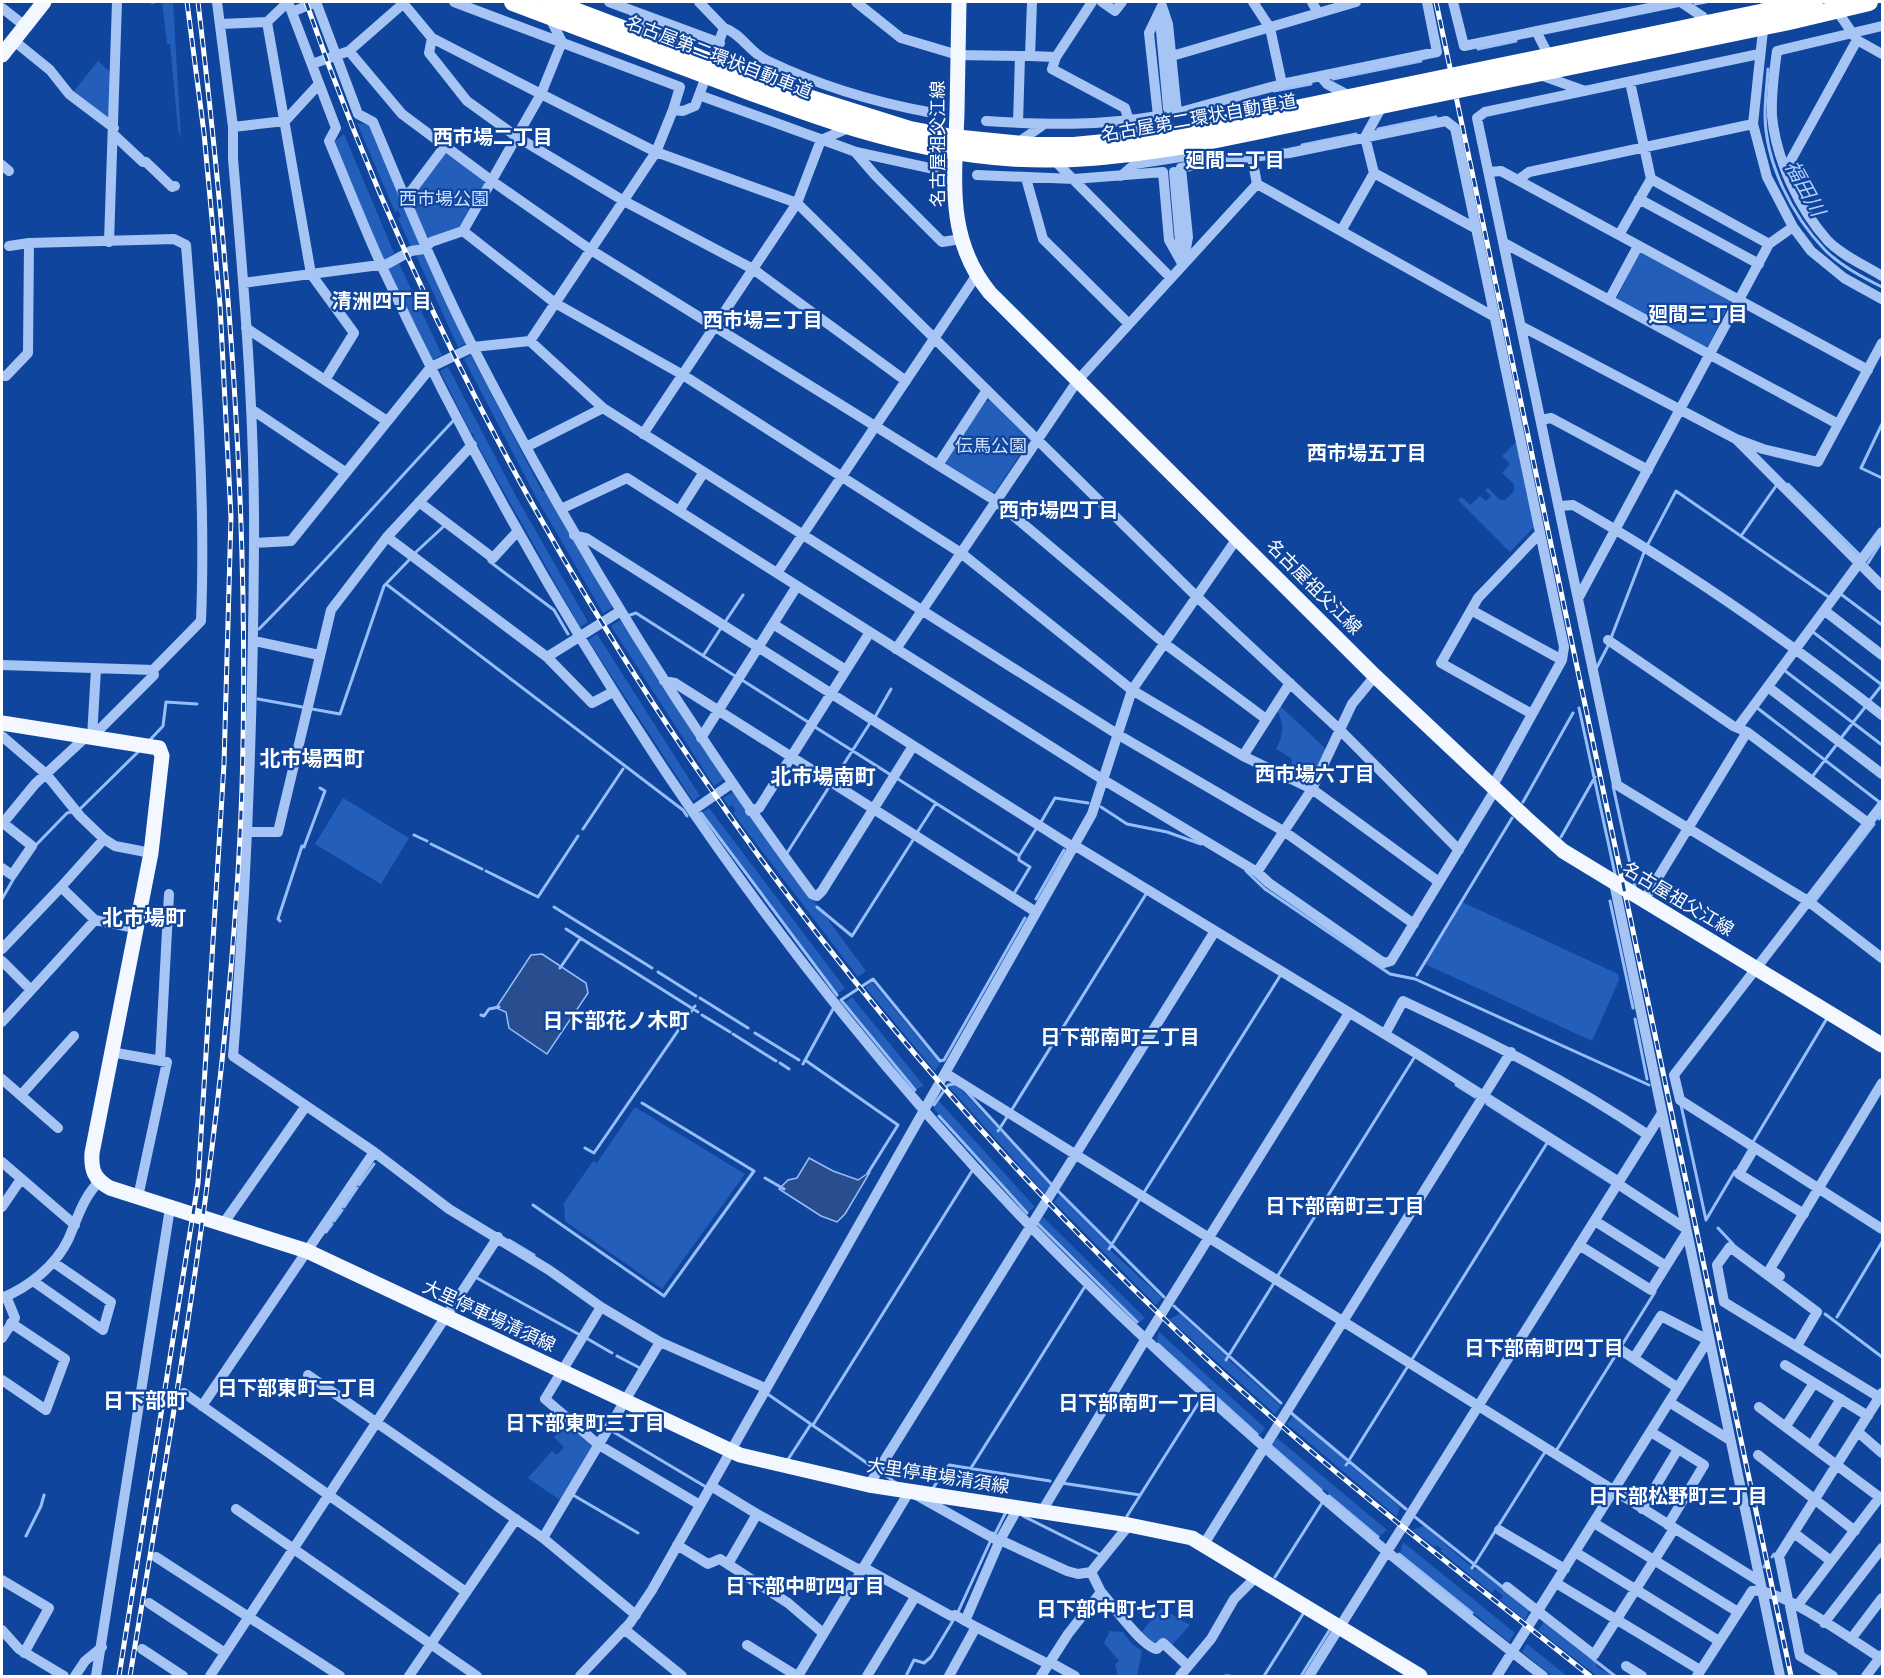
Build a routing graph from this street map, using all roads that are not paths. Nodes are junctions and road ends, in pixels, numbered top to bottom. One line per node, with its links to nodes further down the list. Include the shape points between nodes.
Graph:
1 (44, 2): 37 (main road)
2 (117, 2): 86 (street)
3 (217, 2): 36 (street)
4 (316, 2): 30 (street); 56 (street)
5 (404, 2): 44 (street); 48 (street)
6 (454, 2): 46 (street)
7 (513, 2): 27 (highway, 名古屋第二環状自動車道, bridge, via 857,129 953,151 1037,159 1115,155 1192,144)
8 (542, 2): 46 (street)
9 (551, 2): 25 (highway, 名古屋第二環状自動車道, bridge, via 868,119 952,138 1034,146 1114,142 1194,130)
10 (609, 2): 32 (street)
11 (699, 2): 40 (street)
12 (859, 2): 52 (street, via 901,38)
13 (959, 2): 52 (main road, 名古屋祖父江線)
14 (1032, 2): 53 (street)
15 (1092, 2): 55 (street)
16 (1102, 2): 17 (street, via 1115,11)
17 (1122, 2)
18 (1253, 2): 41 (street)
19 (1312, 2): 33 (street)
20 (1356, 2): 33 (street)
21 (1427, 2): 61 (street, via 1437,51)
22 (1453, 2): 42 (street, via 1464,46)
23 (1679, 2): 28 (street); 34 (street)
24 (1766, 2): 49 (street)
25 (1814, 2)
26 (1831, 2): 43 (street)
27 (1869, 2)
28 (1658, 3): 42 (street)
29 (1163, 4): 54 (street); 72 (street, via 1161,31); 79 (street, via 1149,33 1158,116)
30 (289, 5): 35 (street); 58 (street)
31 (2, 8): 37 (street)
32 (633, 10): 39 (street); 47 (street)
33 (1318, 13): 41 (street)
34 (1703, 17)
35 (267, 22): 36 (street); 77 (street)
36 (220, 24): 85 (street)
37 (25, 26): 45 (main road)
38 (1882, 26): 43 (street)
39 (643, 28)
40 (724, 28): 47 (street); 59 (street, via 758,56)
41 (1270, 28): 54 (street); 64 (street)
42 (1536, 31): 57 (street)
43 (1854, 37): 50 (street); 97 (street); 97 (street, via 1777,51 1772,116)
44 (432, 38): 67 (street); 88 (street, via 429,53 467,101)
45 (13, 40): 51 (main road); 86 (street)
46 (562, 42): 67 (street); 74 (street, via 680,87)
47 (720, 43): 69 (street)
48 (349, 51): 56 (street); 91 (street, via 402,114)
49 (1759, 54): 62 (street); 82 (street)
50 (1882, 54)
51 (2, 55)
52 (958, 55): 53 (street); 120 (main road, 名古屋祖父江線, via 954,173)
53 (1025, 56): 55 (street); 80 (street)
54 (1172, 56): 71 (street, via 1177,113)
55 (1056, 57): 79 (street, via 1052,69 1125,108)
56 (337, 58): 58 (street); 111 (street, via 358,114 372,122)
57 (1551, 60)
58 (312, 64): 63 (street)
59 (783, 68): 66 (street); 83 (street, via 762,73)
60 (1538, 75): 65 (street)
61 (1321, 77): 64 (street); 68 (street)
62 (1630, 82): 65 (street); 92 (street)
63 (319, 84): 77 (street); 130 (street, via 336,128 329,141)
64 (1282, 84): 71 (street)
65 (1585, 91): 100 (street, via 1485,112 1477,118)
66 (851, 93): 70 (street); 75 (street)
67 (541, 94): 88 (street); 93 (street)
68 (1346, 94)
69 (699, 95): 74 (street, via 689,110); 83 (street)
70 (859, 107)
71 (1204, 107): 81 (street)
72 (1168, 108)
73 (1382, 108): 89 (street)
74 (673, 110): 93 (street)
75 (928, 112)
76 (881, 114): 90 (street)
77 (285, 121): 85 (street); 133 (street)
78 (986, 121): 80 (street)
79 (1129, 121): 84 (street); 87 (street)
80 (1018, 123): 84 (street)
81 (1195, 123)
82 (1753, 124): 92 (street); 115 (street, via 1767,177)
83 (782, 125): 90 (street)
84 (1043, 125): 105 (street, via 1028,139)
85 (233, 127): 137 (street)
86 (114, 131): 110 (street, via 143,162); 121 (street)
87 (1139, 132)
88 (517, 137): 108 (street); 113 (street)
89 (1365, 137): 95 (street); 101 (street); 116 (street, via 1452,123)
90 (821, 140): 94 (street); 114 (street)
91 (445, 146): 108 (street); 111 (street)
92 (1644, 147): 106 (street); 107 (street, via 1529,172)
93 (656, 152): 113 (street); 114 (street)
94 (856, 152): 98 (street); 120 (street, via 942,242)
95 (1252, 157): 96 (street); 109 (street)
96 (1214, 161): 103 (street, via 1200,154 1135,164); 131 (street, via 1181,168 1188,237)
97 (1786, 168): 115 (street)
98 (934, 170)
99 (1174, 172): 131 (street)
100 (1489, 172): 107 (street, via 1501,171); 123 (street)
101 (1374, 173): 116 (street); 118 (street)
102 (977, 175): 104 (street)
103 (1121, 176): 105 (street); 131 (street, via 1162,172 1169,240)
104 (1026, 178): 105 (street); 143 (street, via 1043,239)
105 (1074, 179): 136 (street)
106 (1651, 179): 112 (street); 124 (street)
107 (1518, 180): 119 (street)
108 (492, 181): 117 (street); 128 (street)
109 (1257, 184): 118 (street); 131 (street)
110 (175, 186)
111 (404, 196): 127 (street)
112 (1639, 199): 119 (street); 129 (street)
113 (624, 201): 128 (street); 132 (street)
114 (797, 203): 132 (street); 147 (street)
115 (1796, 217): 124 (street); 135 (street); 138 (street, via 1828,267)
116 (1475, 228): 142 (street)
117 (463, 231): 127 (street); 141 (street)
118 (1341, 231): 142 (street)
119 (1619, 235): 126 (street)
120 (961, 239): 134 (main road, 名古屋祖父江線)
121 (109, 242): 122 (street); 218 (street, via 174,239 186,245 198,393 201,621)
122 (29, 243): 125 (street); 156 (street, via 28,353)
123 (1504, 243): 139 (street); 144 (street)
124 (1769, 244): 129 (street)
125 (9, 246)
126 (1638, 246): 139 (street); 140 (street)
127 (427, 247): 130 (street); 150 (street)
128 (591, 250): 141 (street); 145 (street)
129 (1759, 264): 140 (street)
130 (381, 265): 133 (street); 153 (street)
131 (1183, 265): 136 (street)
132 (753, 269): 145 (street); 159 (street)
133 (311, 274): 137 (street); 157 (street, via 354,333)
134 (976, 276): 147 (street); 158 (main road, 名古屋祖父江線)
135 (1882, 276)
136 (1171, 278): 143 (street)
137 (243, 283): 146 (street)
138 (1882, 299)
139 (1609, 300): 151 (street)
140 (1739, 300): 151 (street); 154 (street)
141 (555, 303): 148 (street); 155 (street)
142 (1493, 316): 186 (street)
143 (1129, 324): 158 (street)
144 (1521, 326): 163 (street); 164 (street)
145 (715, 327): 155 (street); 167 (street)
146 (246, 328): 157 (street); 162 (street)
147 (935, 338): 159 (street); 160 (street)
148 (530, 341): 150 (street); 161 (street)
149 (1882, 343): 152 (street)
150 (473, 347): 153 (street); 172 (street)
151 (1710, 355): 163 (street); 166 (street)
152 (1878, 361): 154 (street)
153 (431, 368): 165 (street); 171 (street)
154 (1868, 370): 166 (street)
155 (683, 375): 168 (street); 177 (street)
156 (2, 376)
157 (325, 380): 165 (street)
158 (1078, 380): 169 (street); 190 (main road, 名古屋祖父江線)
159 (906, 381): 167 (street)
160 (987, 390): 169 (street); 173 (street)
161 (603, 408): 168 (street); 172 (street)
162 (250, 410): 175 (street); 191 (street)
163 (1680, 411): 170 (street); 174 (street)
164 (1541, 420): 174 (street, via 1551,418); 180 (street)
165 (387, 421): 175 (street)
166 (1838, 424): 170 (street, via 1818,462)
167 (876, 427): 173 (street); 177 (street)
168 (643, 434): 176 (street)
169 (1037, 440): 178 (street); 197 (street)
170 (1736, 440): 193 (street)
171 (472, 445): 179 (street); 184 (street)
172 (526, 447): 181 (street)
173 (938, 465): 178 (street)
174 (1648, 470): 183 (street)
175 (345, 472): 191 (street, via 291,541)
176 (704, 472): 182 (street); 188 (street)
177 (842, 477): 188 (street); 192 (street)
178 (996, 501): 192 (street); 208 (street)
179 (419, 502): 184 (street, via 493,558); 189 (street)
180 (1560, 506): 183 (street, via 1573,505); 198 (street)
181 (561, 509): 182 (street, via 627,478); 187 (street)
182 (679, 511): 194 (street)
183 (1616, 529): 198 (street); 210 (street)
184 (517, 532): 205 (street)
185 (1882, 532): 193 (street)
186 (1540, 533): 200 (street); 215 (street, via 1564,647)
187 (574, 535): 202 (street); 209 (street, via 586,538)
188 (803, 535): 194 (street); 199 (street)
189 (387, 537): 212 (street, via 331,610); 214 (street)
190 (1238, 537): 197 (street); 220 (main road, 名古屋祖父江線)
191 (254, 543): 207 (street)
192 (961, 553): 199 (street); 224 (street)
193 (1860, 565): 196 (street); 201 (street)
194 (777, 573): 195 (street)
195 (797, 586): 203 (street); 204 (street)
196 (1882, 586)
197 (1196, 596): 208 (street); 222 (street)
198 (1579, 597): 253 (street, via 1617,785)
199 (922, 610): 211 (street); 234 (street)
200 (1471, 610): 215 (street); 228 (street, via 1441,663)
201 (1825, 611): 210 (street); 213 (street)
202 (619, 612): 205 (street); 221 (street)
203 (773, 624): 209 (street); 219 (street)
204 (870, 632): 211 (street); 219 (street)
205 (579, 638): 214 (street); 225 (street)
206 (1608, 640): 232 (street)
207 (254, 641): 212 (street); 254 (street)
208 (1164, 643): 224 (street); 230 (street)
209 (758, 648): 226 (street); 227 (street)
210 (1797, 648): 223 (street); 229 (street)
211 (896, 649): 243 (street)
212 (319, 654): 254 (street, via 278,832)
213 (1882, 655)
214 (546, 657): 225 (street, via 592,703)
215 (1562, 660): 228 (street)
216 (2, 665): 217 (street)
217 (96, 669): 218 (street); 236 (street)
218 (153, 670): 236 (street, via 154,675)
219 (846, 670): 226 (street)
220 (1375, 676): 233 (street, via 1352,704); 245 (main road, 名古屋祖父江線)
221 (664, 681): 227 (street, via 675,683); 237 (street)
222 (1290, 683): 230 (street); 233 (street)
223 (1768, 687): 232 (street); 242 (street)
224 (1132, 690): 234 (street); 239 (street)
225 (613, 692): 249 (street)
226 (831, 694): 238 (street); 240 (street)
227 (718, 711): 237 (street); 240 (street)
228 (1533, 714): 245 (street)
229 (1882, 715)
230 (1266, 719): 239 (street)
231 (2, 723): 236 (main road)
232 (1742, 729): 251 (street); 253 (street)
233 (1340, 730): 246 (street); 258 (street)
234 (1117, 734): 243 (street); 255 (street)
235 (2, 736): 241 (street)
236 (89, 737): 241 (street); 259 (main road, via 159,748 162,762)
237 (701, 738): 244 (street)
238 (913, 746): 248 (street); 257 (street)
239 (1243, 756): 246 (street)
240 (791, 757): 248 (street); 250 (street, via 759,808)
241 (46, 774): 256 (street); 260 (street, via 3,824 32,846 12,875)
242 (1882, 774)
243 (1102, 779): 257 (street, via 1092,814); 261 (street)
244 (731, 784): 249 (street); 250 (street)
245 (1494, 788): 258 (street); 263 (main road, 名古屋祖父江線, via 1563,851)
246 (1312, 789): 255 (street); 262 (street)
247 (1882, 805): 251 (street)
248 (874, 809): 250 (street, via 817,896); 268 (street)
249 (692, 811): 292 (street, via 809,968)
250 (750, 812)
251 (1870, 821): 252 (street); 266 (street)
252 (1882, 826)
253 (1687, 829): 266 (street); 267 (street)
254 (249, 832): 291 (street, via 232,1056)
255 (1285, 832): 261 (street); 270 (street)
256 (104, 839): 259 (street, via 115,846); 264 (street)
257 (1074, 846): 268 (street); 272 (street)
258 (1459, 850): 262 (street)
259 (151, 853): 271 (main road)
260 (2, 868)
261 (1257, 872): 270 (street, via 1384,963 1391,961)
262 (1439, 882): 270 (street)
263 (1614, 884): 267 (main road, 名古屋祖父江線); 293 (street)
264 (61, 887): 269 (street); 273 (street)
265 (169, 894): 285 (street)
266 (1808, 901): 274 (street); 276 (street)
267 (1643, 902): 276 (main road, 名古屋祖父江線)
268 (1036, 912): 286 (street)
269 (95, 920): 271 (street); 277 (street)
270 (1414, 924)
271 (135, 928): 283 (main road)
272 (1215, 931): 278 (street); 298 (street)
273 (2, 949)
274 (1882, 958)
275 (2, 961): 277 (street)
276 (1756, 969): 282 (main road, 名古屋祖父江線); 303 (street, via 1674,1075 1680,1100)
277 (30, 989): 279 (street)
278 (1349, 1013): 280 (street); 315 (street)
279 (2, 1022)
280 (1385, 1034): 284 (street, via 1403,1001); 290 (street)
281 (74, 1035): 289 (street)
282 (1882, 1045)
283 (111, 1052): 285 (street); 301 (main road, via 92,1153 91,1165)
284 (1511, 1052): 290 (street); 295 (street, via 1594,1098)
285 (159, 1061): 304 (street, via 167,1062)
286 (945, 1073): 292 (street); 298 (street)
287 (2, 1078): 289 (street)
288 (1882, 1083): 303 (street)
289 (21, 1095): 294 (street)
290 (1485, 1096): 302 (street); 325 (street)
291 (306, 1106): 296 (street); 309 (street)
292 (924, 1109): 311 (street); 339 (street)
293 (1662, 1113): 295 (street); 313 (street)
294 (58, 1128)
295 (1648, 1135): 302 (street)
296 (374, 1152): 314 (street, via 449,1209); 317 (street)
297 (1752, 1152): 307 (street, via 1739,1174)
298 (1074, 1155): 311 (street); 315 (street)
299 (2, 1162): 300 (street)
300 (21, 1179): 305 (street); 310 (street)
301 (99, 1182): 304 (main road, 大里停車場清須線); 310 (street, via 90,1191)
302 (1618, 1183): 308 (street); 313 (street)
303 (1820, 1189): 307 (street); 312 (street)
304 (138, 1197): 306 (main road, 大里停車場清須線)
305 (2, 1207)
306 (171, 1208): 309 (main road, 大里停車場清須線); 426 (street)
307 (1804, 1214): 323 (street, via 1770,1269)
308 (1595, 1221): 316 (street); 319 (street)
309 (223, 1224): 317 (main road, 大里停車場清須線)
310 (75, 1225): 318 (street)
311 (1031, 1226): 328 (street); 363 (street)
312 (1882, 1229)
313 (1686, 1231): 319 (street); 329 (street)
314 (498, 1237): 322 (street); 324 (street)
315 (1208, 1238): 325 (street); 328 (street)
316 (1579, 1245): 319 (street, via 1651,1290); 347 (street)
317 (307, 1251): 324 (main road, 大里停車場清須線); 346 (street)
318 (53, 1262): 320 (street); 320 (street, via 111,1302 103,1330)
319 (1666, 1266)
320 (33, 1281): 321 (street)
321 (4, 1297): 326 (street, via 15,1318)
322 (601, 1307): 330 (street); 335 (street)
323 (1825, 1311)
324 (446, 1317): 335 (main road, 大里停車場清須線); 350 (street)
325 (1342, 1321): 347 (street); 357 (street)
326 (11, 1323): 327 (street); 337 (street, via 65,1359 46,1410)
327 (2, 1338)
328 (1145, 1340): 357 (street); 374 (street)
329 (1708, 1340): 333 (street, via 1661,1316); 340 (street); 354 (street)
330 (660, 1342): 339 (street); 344 (street)
331 (1797, 1346): 331 (street, via 1817,1312 1730,1247 1717,1265 1724,1302); 342 (street)
332 (1621, 1350): 333 (street)
333 (1634, 1358): 340 (street)
334 (1785, 1365): 338 (street)
335 (563, 1373): 344 (main road, 大里停車場清須線); 355 (street, via 545,1399)
336 (308, 1375): 350 (street)
337 (2, 1380)
338 (1814, 1383): 343 (street); 351 (street)
339 (765, 1388): 359 (street)
340 (1678, 1388): 345 (street)
341 (184, 1393): 346 (street)
342 (1881, 1395): 349 (street)
343 (1841, 1399): 349 (street); 356 (street)
344 (624, 1401): 355 (street); 359 (main road, 大里停車場清須線)
345 (1670, 1402): 352 (street); 354 (street)
346 (202, 1406): 367 (street)
347 (1479, 1406): 366 (street); 389 (street)
348 (1759, 1407): 351 (street)
349 (1868, 1416): 353 (street)
350 (377, 1422): 367 (street); 376 (street)
351 (1786, 1426): 356 (street)
352 (1651, 1432): 358 (street); 366 (street)
353 (1857, 1432): 360 (street); 362 (street)
354 (1730, 1440): 401 (street)
355 (599, 1445): 370 (street); 383 (street)
356 (1812, 1445): 362 (street)
357 (1263, 1447): 385 (street); 389 (street)
358 (1677, 1449): 373 (street); 379 (street, via 1704,1465)
359 (730, 1451): 363 (main road, 大里停車場清須線); 364 (street)
360 (1882, 1453)
361 (1758, 1455): 369 (street)
362 (1838, 1464): 368 (street); 369 (street)
363 (869, 1485): 365 (main road, 大里停車場清須線)
364 (711, 1486): 370 (street); 375 (street)
365 (910, 1492): 371 (main road, 大里停車場清須線); 384 (street); 395 (street)
366 (1614, 1492): 373 (street); 377 (street)
367 (329, 1496): 388 (street); 404 (street)
368 (1882, 1498): 381 (street)
369 (1815, 1499): 381 (street); 382 (street)
370 (700, 1505): 386 (street)
371 (1018, 1508): 374 (main road, 大里停車場清須線); 384 (street)
372 (236, 1509): 388 (street)
373 (1641, 1509): 379 (street)
374 (1042, 1511): 378 (main road, 大里停車場清須線)
375 (757, 1515): 394 (street); 395 (street)
376 (516, 1519): 383 (street); 404 (street)
377 (1594, 1523): 390 (street); 392 (street)
378 (1129, 1525): 385 (main road, 大里停車場清須線, via 1179,1534); 397 (street)
379 (1671, 1527): 392 (street); 401 (street)
380 (1499, 1530): 396 (street)
381 (1855, 1531): 393 (street)
382 (1794, 1533): 393 (street); 408 (street, via 1779,1556)
383 (543, 1538): 412 (street)
384 (1000, 1541): 397 (street, via 1067,1571); 415 (street)
385 (1204, 1544): 398 (main road, 大里停車場清須線)
386 (677, 1545): 394 (street, via 708,1564 720,1559); 412 (street)
387 (1882, 1548): 416 (street)
388 (293, 1550): 413 (street); 425 (street)
389 (1387, 1552): 418 (street); 430 (street)
390 (1575, 1552): 396 (street); 403 (street)
391 (156, 1557): 413 (street)
392 (1655, 1560): 403 (street); 411 (street)
393 (1831, 1561): 408 (street)
394 (728, 1564): 421 (street, via 788,1603)
395 (862, 1569): 406 (street); 421 (street)
396 (1564, 1569): 400 (street)
397 (1091, 1572): 405 (street)
398 (1256, 1576): 418 (main road, 大里停車場清須線); 433 (street, via 1234,1599 1211,1639)
399 (2, 1580): 428 (street, via 49,1608)
400 (1556, 1583): 410 (street); 414 (street)
401 (1760, 1585): 408 (street); 411 (street); 457 (street)
402 (1507, 1587): 410 (street)
403 (1636, 1590): 414 (street); 423 (street)
404 (466, 1592): 425 (street)
405 (1101, 1592): 432 (street); 433 (street, via 1152,1649 1163,1643)
406 (915, 1597): 415 (street); 447 (street)
407 (1882, 1598): 422 (street)
408 (1792, 1603): 416 (street); 458 (street, via 1800,1656)
409 (149, 1604): 429 (street)
410 (1538, 1612): 414 (street, via 1594,1655); 430 (street)
411 (1738, 1612): 423 (street)
412 (636, 1615): 419 (street)
413 (249, 1617): 429 (street); 436 (street)
414 (1617, 1620): 435 (street)
415 (965, 1621): 417 (street)
416 (1824, 1623): 422 (street)
417 (976, 1627): 432 (street); 448 (street)
418 (1339, 1628): 452 (street); 453 (main road, 大里停車場清須線)
419 (624, 1629): 445 (street); 446 (street)
420 (2, 1630): 428 (street)
421 (823, 1633): 437 (street)
422 (1851, 1640): 431 (street)
423 (1719, 1641): 435 (street)
424 (747, 1645): 437 (street)
425 (430, 1646): 443 (street); 444 (street)
426 (102, 1647): 439 (street, via 85,1661); 440 (street)
427 (142, 1649): 441 (street)
428 (24, 1653): 438 (street)
429 (225, 1653): 442 (street)
430 (1512, 1653): 454 (street); 455 (street)
431 (1882, 1657): 459 (street)
432 (1049, 1663): 449 (street); 450 (street)
433 (1188, 1666): 451 (street)
434 (1626, 1666): 456 (street)
435 (1698, 1673)
436 (338, 1676)
437 (800, 1676)
438 (64, 1677)
439 (75, 1677)
440 (96, 1677)
441 (183, 1677)
442 (210, 1677)
443 (409, 1677)
444 (477, 1677)
445 (580, 1677)
446 (682, 1677)
447 (867, 1677)
448 (949, 1677)
449 (1041, 1677)
450 (1075, 1677)
451 (1180, 1677)
452 (1309, 1677)
453 (1420, 1677)
454 (1497, 1677)
455 (1543, 1677)
456 (1642, 1677)
457 (1780, 1677)
458 (1833, 1677)
459 (1866, 1677)

